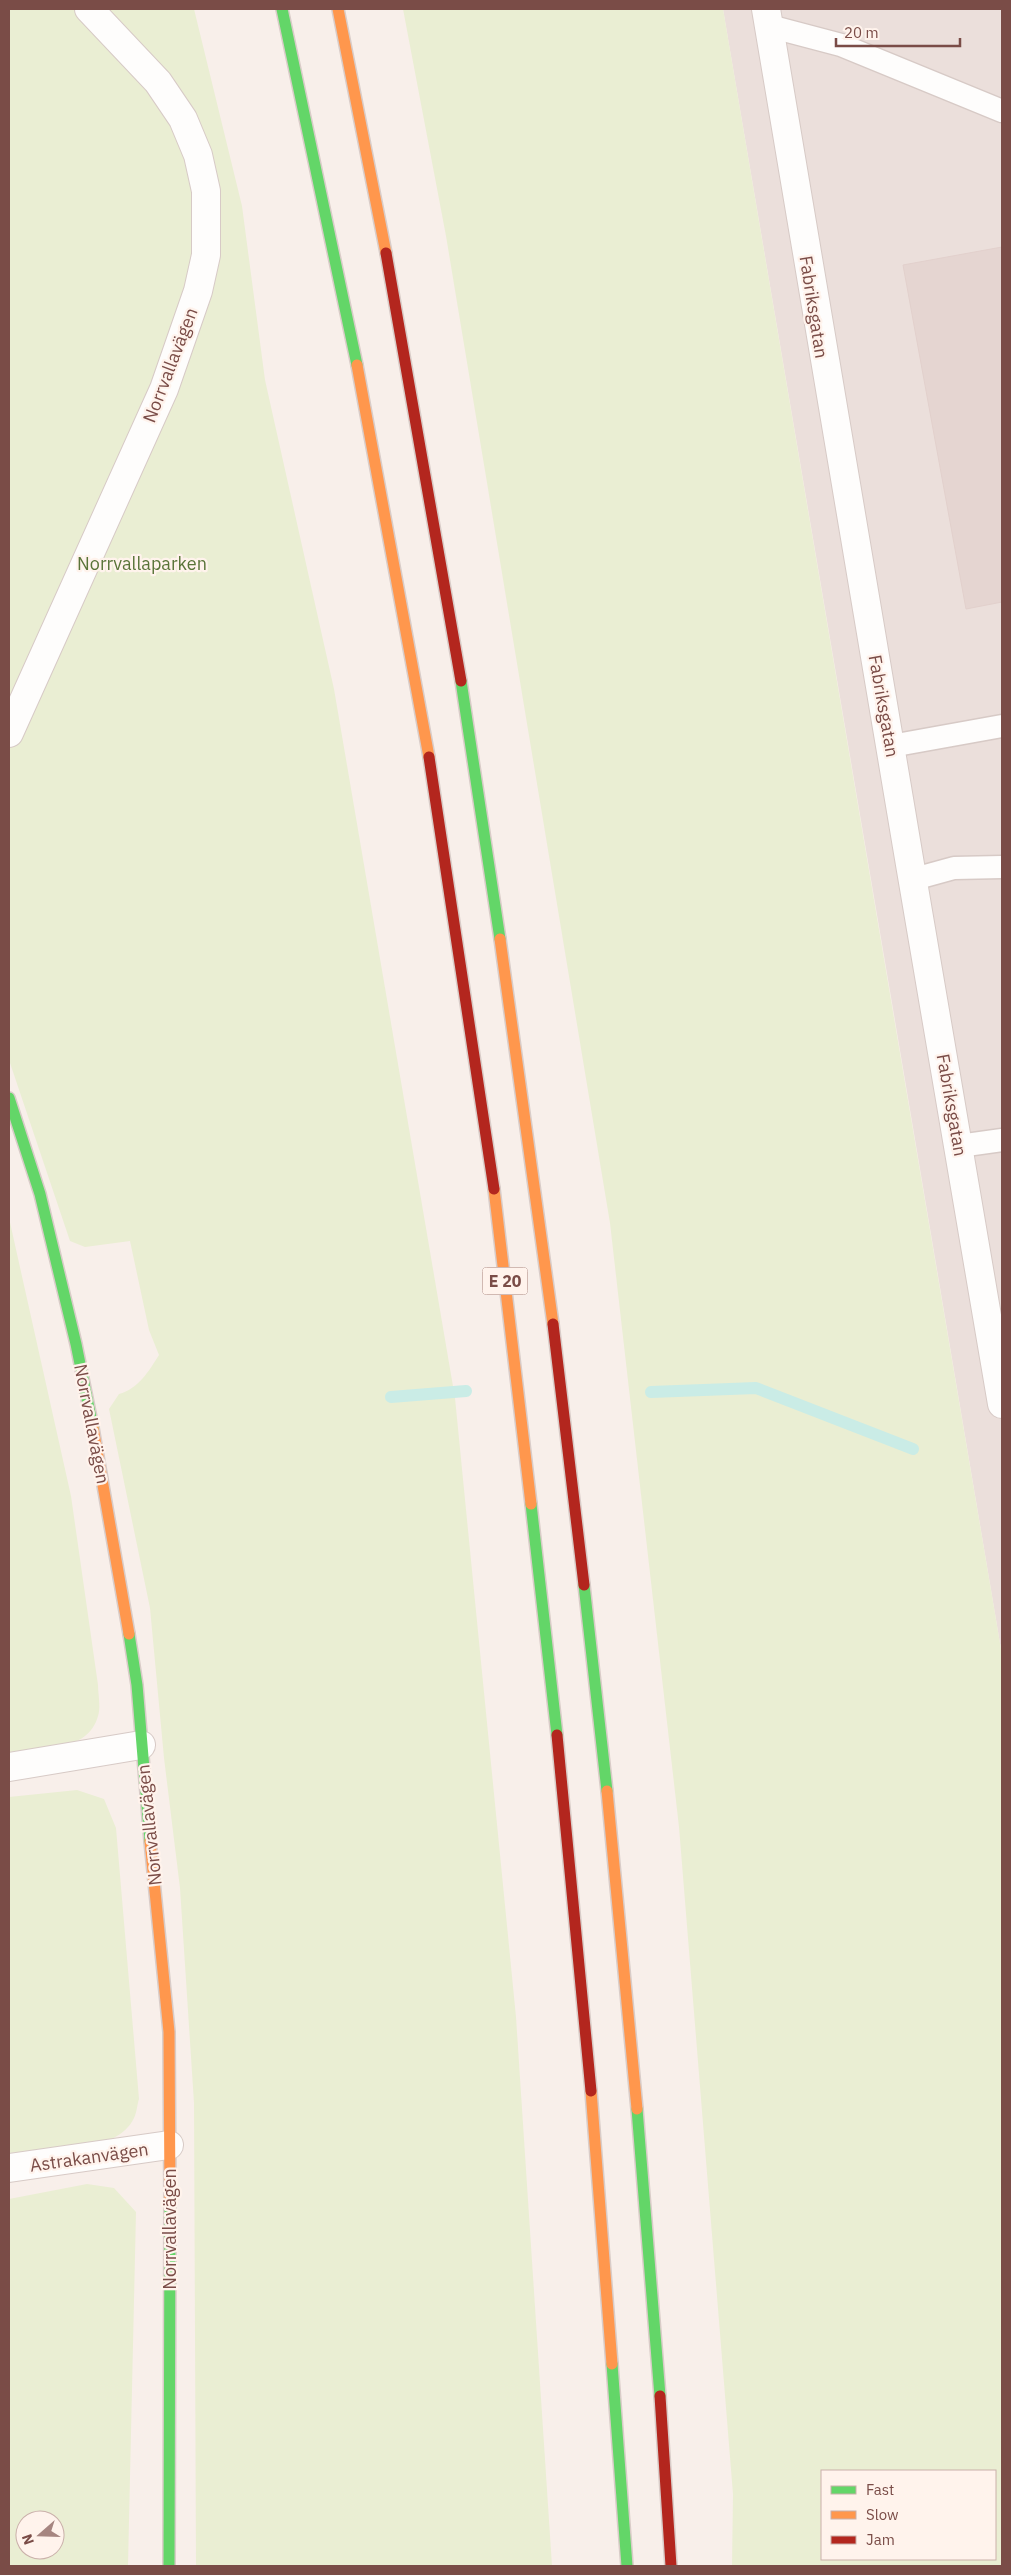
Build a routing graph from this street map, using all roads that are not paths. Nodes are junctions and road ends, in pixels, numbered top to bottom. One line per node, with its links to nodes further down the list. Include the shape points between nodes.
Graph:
1 (89, 9): 7 (street, Norrvallavägen, via 158,82 183,119 198,155 206,191 206,255 198,291 164,389)
2 (282, 9): 20 (main road, E 20, via 373,444 436,793 488,1142 544,1610 584,1999)
3 (338, 9): 21 (main road, E 20, via 431,500 510,997 539,1210 575,1500 624,1955 649,2244)
4 (767, 18): 5 (lane); 8 (street, Fabriksgatan, via 828,393)
5 (1002, 111)
6 (1002, 726): 8 (lane)
7 (9, 733)
8 (891, 746): 10 (street, Fabriksgatan)
9 (1002, 867): 10 (lane, via 954,868)
10 (914, 880): 13 (street, Fabriksgatan)
11 (12, 1115): 15 (main road, Norrvallavägen, via 40,1194 76,1344 137,1685)
12 (1002, 1140): 13 (lane)
13 (959, 1146): 14 (street, Fabriksgatan)
14 (1002, 1404)
15 (141, 1745): 16 (street); 17 (main road, Norrvallavägen, via 169,2032)
16 (9, 1767)
17 (169, 2145): 18 (street, Astrakanvägen); 19 (main road, Norrvallavägen)
18 (9, 2168)
19 (169, 2566)
20 (627, 2566)
21 (671, 2566)

